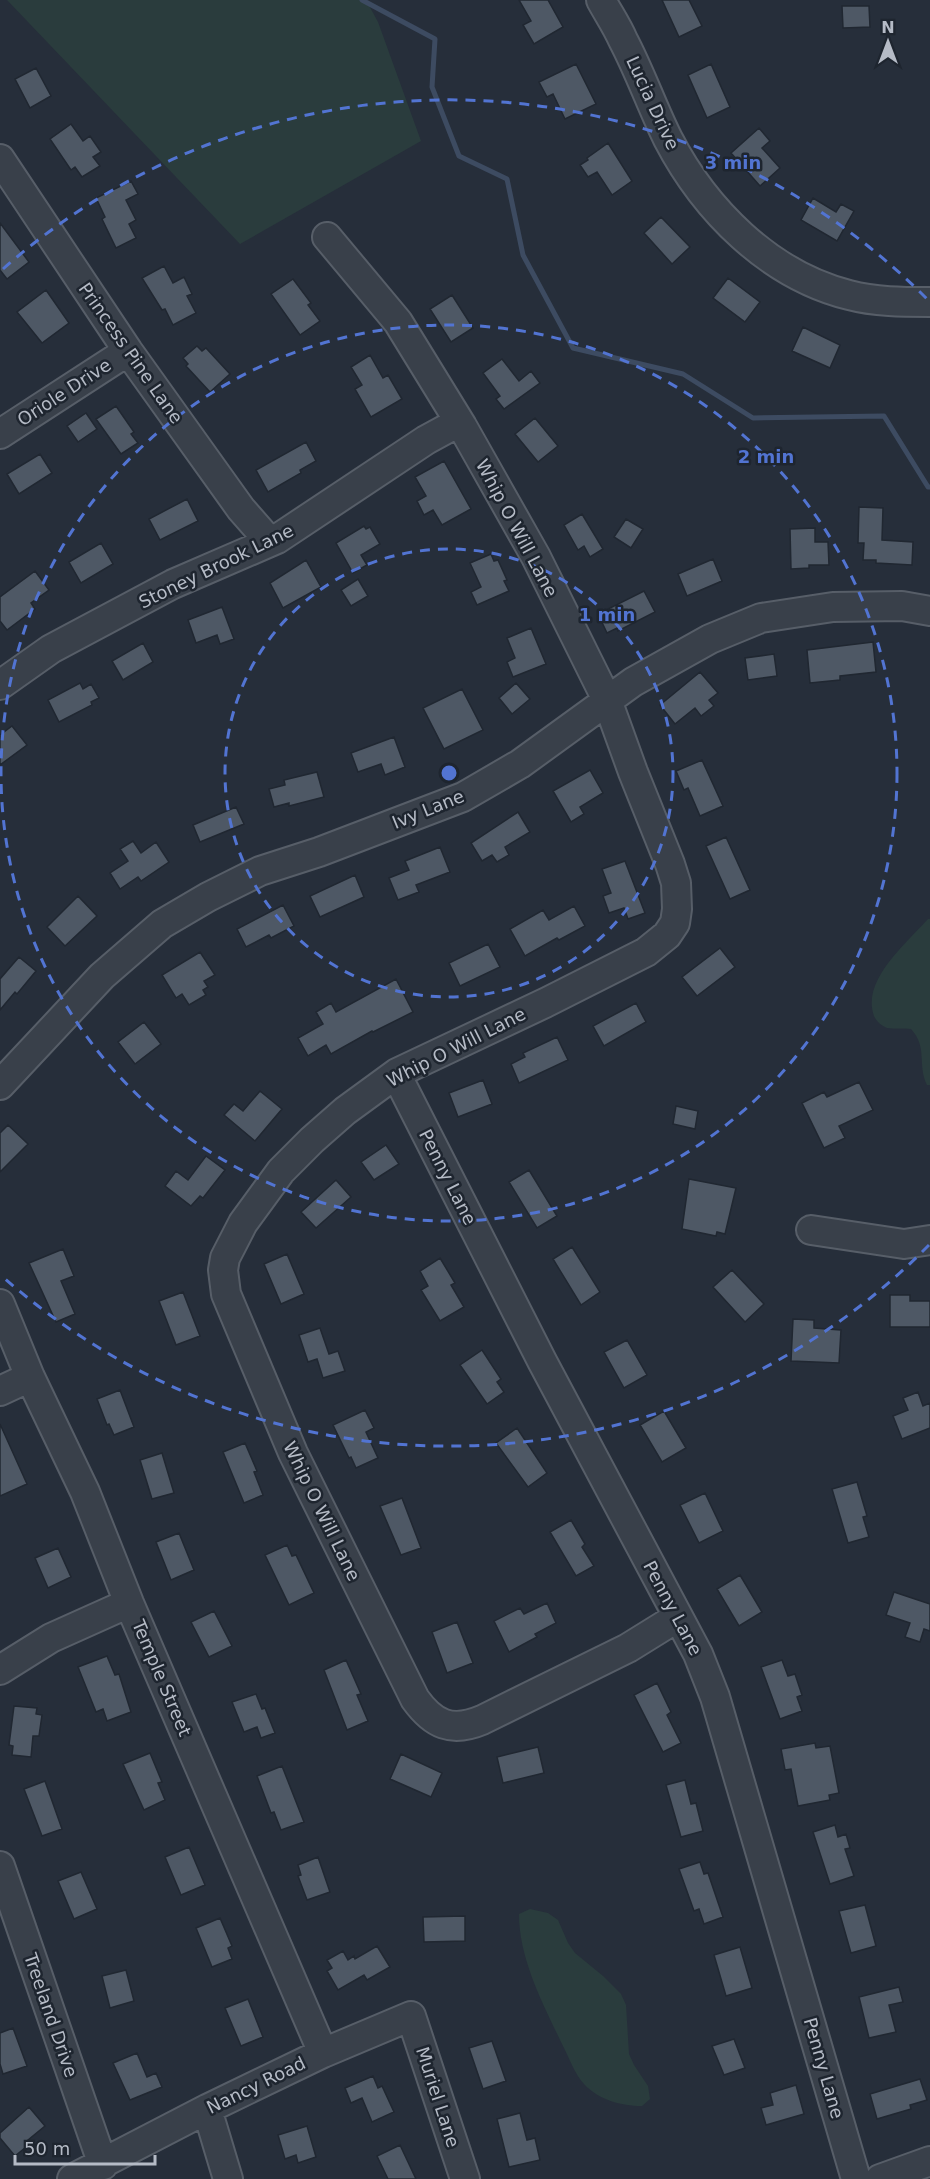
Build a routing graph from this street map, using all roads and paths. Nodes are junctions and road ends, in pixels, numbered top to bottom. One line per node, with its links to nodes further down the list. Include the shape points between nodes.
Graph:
1 (601, 0): 4 (street, Lucia Drive, via 669,140 692,179 730,226 772,259 823,288 877,300)
2 (2, 166): 5 (street, Princess Pine Lane)
3 (327, 237): 6 (street, Whip O Will Lane, via 398,322)
4 (930, 302)
5 (128, 351): 7 (street, Oriole Drive); 8 (street, Princess Pine Lane, via 241,509)
6 (459, 422): 8 (street, Stoney Brook Lane); 11 (street, Whip O Will Lane, via 536,556)
7 (0, 434)
8 (270, 542): 10 (street, Stoney Brook Lane, via 173,584 51,649)
9 (930, 611): 11 (street, Ivy Lane, via 902,606 833,607 761,618 711,639)
10 (0, 685)
11 (607, 700): 12 (street, Whip O Will Lane, via 670,864 678,903 675,923 646,952); 13 (street, Ivy Lane, via 520,764 463,797 261,871 162,924 102,976)
12 (396, 1074): 20 (street, Penny Lane); 20 (street, Whip O Will Lane, via 345,1111 281,1171 243,1223 223,1270 226,1294 293,1453 415,1699 433,1720 473,1724 628,1648)
13 (0, 1084)
14 (811, 1230): 15 (street, via 904,1244)
15 (930, 1240)
16 (0, 1304): 17 (street, Temple Street)
17 (30, 1377): 18 (street); 19 (street, Temple Street, via 85,1492)
18 (0, 1391)
19 (129, 1603): 21 (street, via 51,1638); 24 (street, Temple Street)
20 (678, 1617): 31 (street, Penny Lane, via 715,1697)
21 (0, 1670)
22 (0, 1866): 27 (street, Treeland Drive)
23 (411, 2016): 24 (street, Nancy Road); 30 (street, Muriel Lane)
24 (323, 2053): 25 (street, Nancy Road)
25 (207, 2109): 27 (street, Nancy Road); 29 (street)
26 (930, 2161): 32 (street)
27 (102, 2165): 28 (street, Nancy Road)
28 (72, 2179)
29 (228, 2179)
30 (465, 2179)
31 (856, 2179)
32 (880, 2179)

